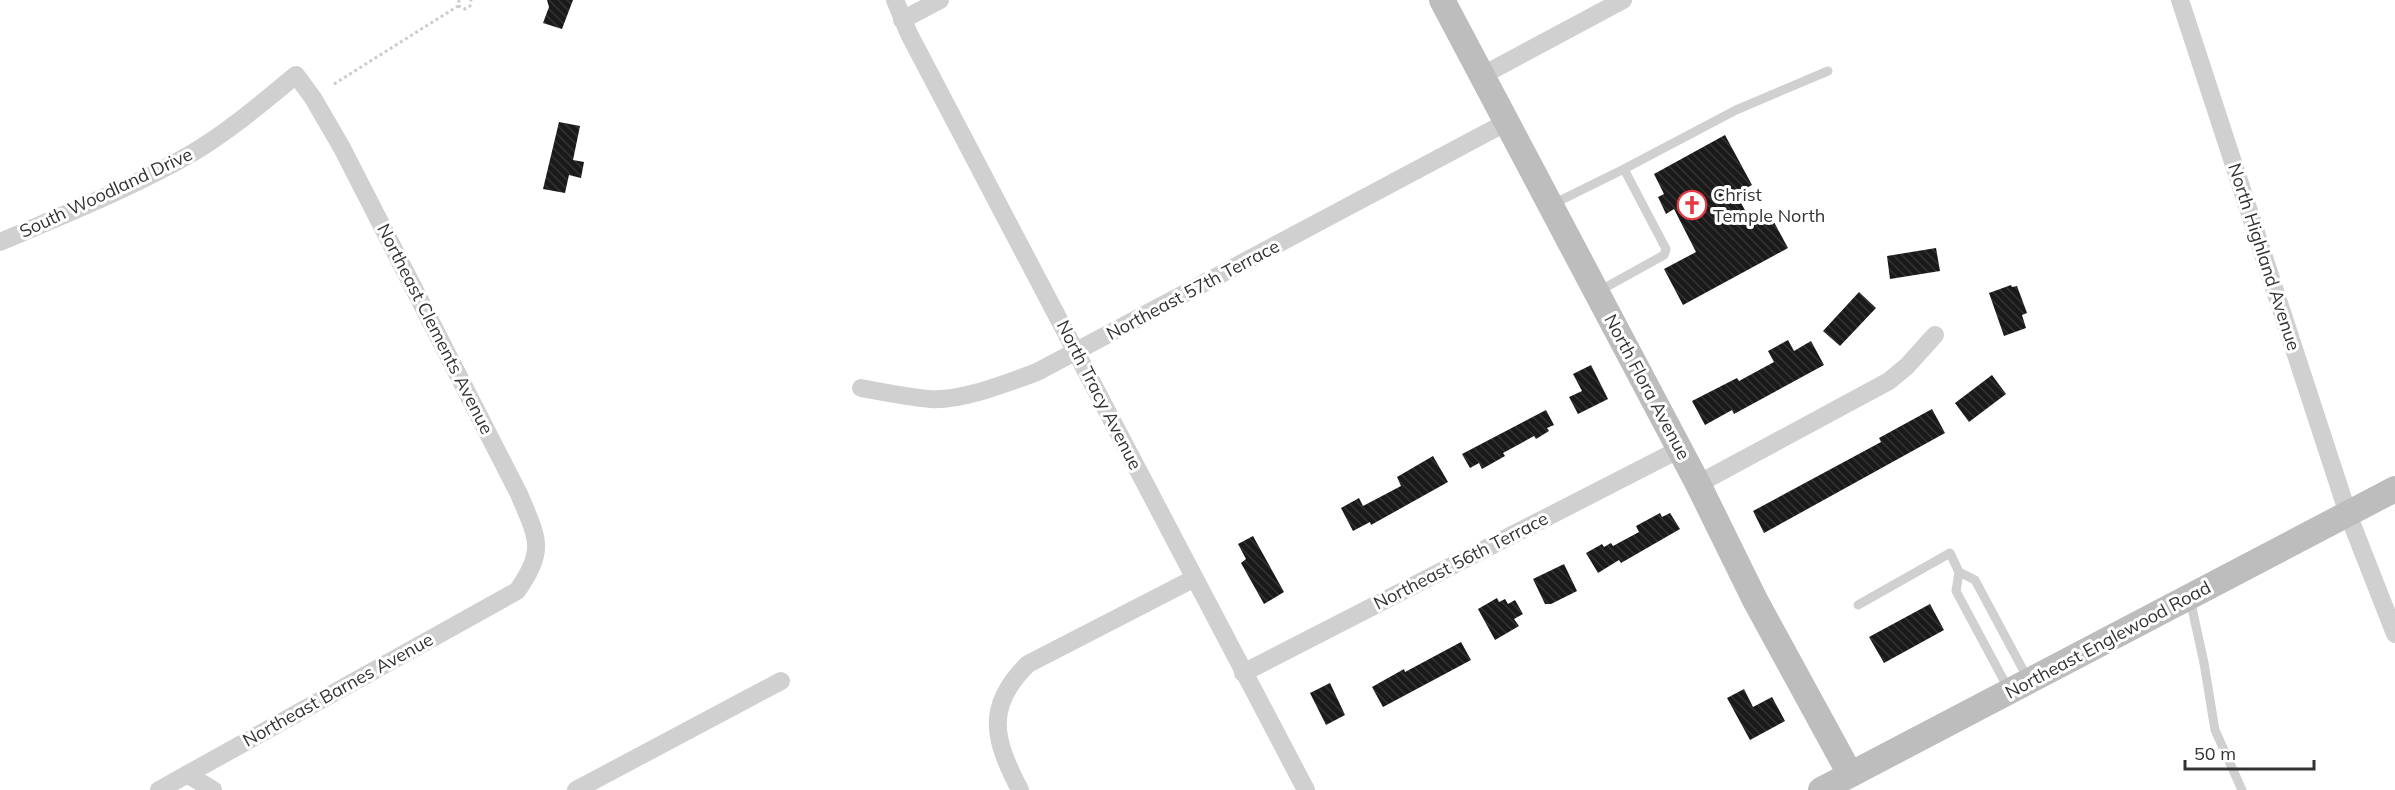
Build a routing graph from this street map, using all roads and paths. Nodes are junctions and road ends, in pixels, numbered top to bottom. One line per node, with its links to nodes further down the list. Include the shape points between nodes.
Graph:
1 (459, 0): 8 (path)
2 (471, 0): 8 (path, via 465,9)
3 (895, 0): 9 (street, North Tracy Avenue)
4 (940, 0): 9 (street)
5 (1442, 0): 12 (street, North Flora Avenue)
6 (1623, 0): 12 (street)
7 (2180, 0): 25 (street, North Highland Avenue)
8 (458, 6): 13 (path)
9 (902, 20): 20 (street, North Tracy Avenue)
10 (1828, 71): 15 (lane, via 1736,110)
11 (296, 75): 17 (street, South Woodland Drive, via 247,114 162,170); 28 (street, Northeast Clements Avenue, via 342,148 519,494 533,529 537,555)
12 (1483, 75): 14 (street, North Flora Avenue)
13 (334, 84)
14 (1507, 122): 16 (street, North Flora Avenue); 20 (street, Northeast 57th Terrace)
15 (1624, 169): 16 (lane); 18 (lane, via 1666,249 1664,255)
16 (1551, 206): 18 (street, North Flora Avenue)
17 (0, 242)
18 (1597, 292): 22 (street, North Flora Avenue)
19 (1935, 335): 23 (street, via 1889,381)
20 (1077, 352): 21 (street, Northeast 57th Terrace, via 1029,375 968,394 932,399); 27 (street, North Tracy Avenue)
21 (861, 388)
22 (1680, 450): 23 (street, North Flora Avenue); 32 (street, Northeast 56th Terrace)
23 (1698, 484): 36 (street, North Flora Avenue, via 1755,600)
24 (2395, 489): 25 (street, Northeast Englewood Road)
25 (2348, 514): 29 (street, Northeast Englewood Road); 31 (street)
26 (1959, 572): 30 (lane, via 1950,553); 34 (lane, via 1975,580); 34 (lane, via 1956,591)
27 (1193, 579): 32 (street, North Tracy Avenue); 40 (street, via 1028,664 1013,679 999,708 998,740)
28 (517, 591): 35 (street, Northeast Barnes Avenue)
29 (2189, 597): 34 (street, Northeast Englewood Road); 43 (lane, via 2215,730)
30 (1858, 605)
31 (2395, 634)
32 (1243, 673): 41 (street, North Tracy Avenue)
33 (781, 681): 39 (street)
34 (2019, 686): 36 (street, Northeast Englewood Road)
35 (187, 774): 37 (street, Northeast Barnes Avenue); 38 (street)
36 (1850, 774): 42 (street, Northeast Englewood Road)
37 (159, 790)
38 (213, 790)
39 (576, 790)
40 (1020, 790)
41 (1306, 790)
42 (1821, 790)
43 (2242, 790)

